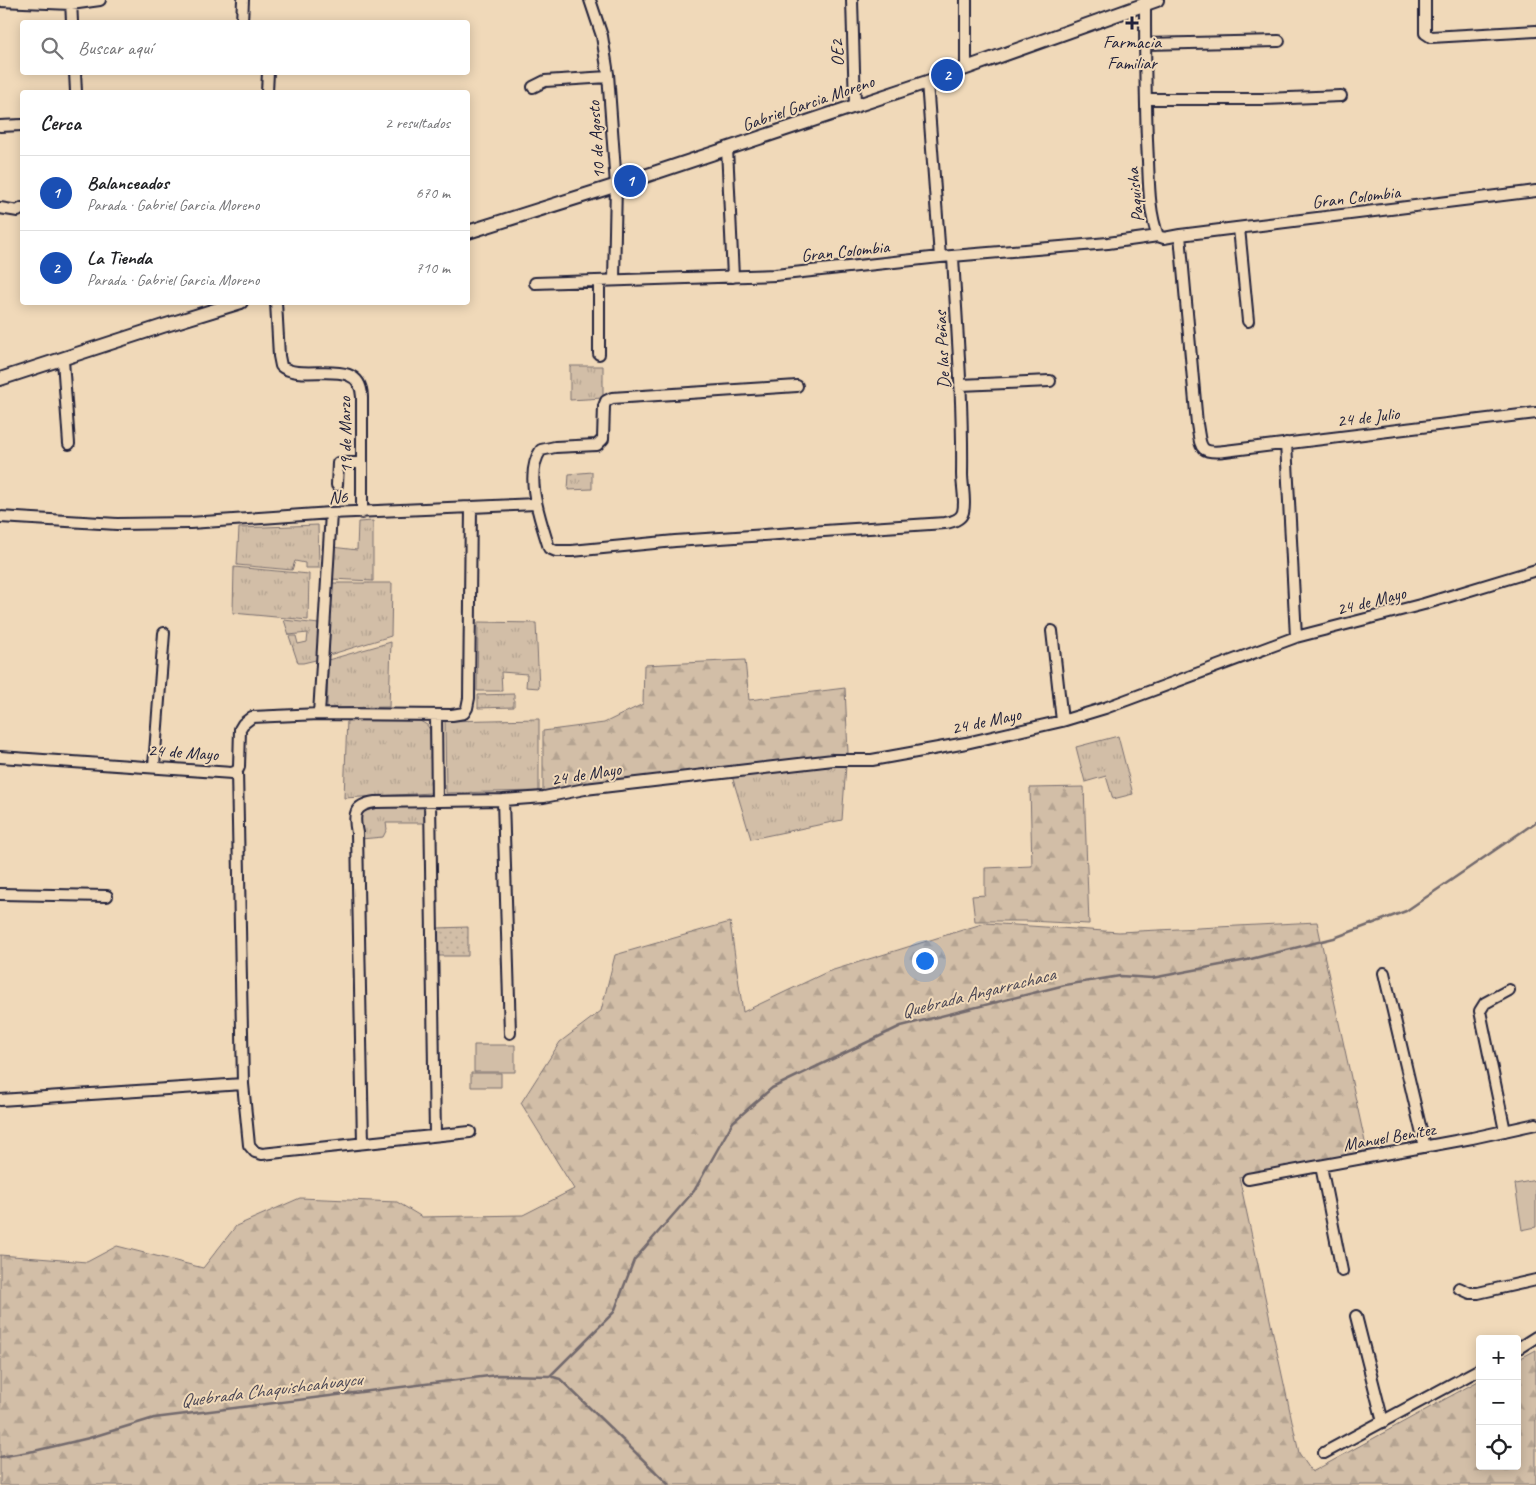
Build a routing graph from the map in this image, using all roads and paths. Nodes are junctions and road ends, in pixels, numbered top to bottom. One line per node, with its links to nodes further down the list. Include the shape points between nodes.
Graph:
1 (100, 0): 9 (street)
2 (243, 0): 11 (street)
3 (590, 0): 18 (street, 10 de Agosto, via 602,36)
4 (852, 0): 25 (street, OE2)
5 (966, 0): 15 (street)
6 (1425, 0): 12 (street, via 1425,33 1429,36)
7 (0, 1): 9 (street)
8 (1149, 1): 14 (street, Paquisha); 15 (street, Gabriel Garcia Moreno)
9 (71, 2): 10 (street)
10 (72, 20)
11 (242, 20)
12 (1536, 31)
13 (1279, 40): 14 (street)
14 (1145, 44): 24 (street, Paquisha)
15 (966, 68): 19 (street, Gabriel Garcia Moreno)
16 (75, 75): 21 (street)
17 (268, 75): 22 (street)
18 (608, 77): 20 (street, via 545,81); 29 (street, 10 de Agosto)
19 (927, 82): 25 (street, Gabriel Garcia Moreno); 37 (street)
20 (533, 87)
21 (76, 90)
22 (267, 90)
23 (1341, 96): 24 (street)
24 (1146, 99): 36 (street, Paquisha, via 1149,187)
25 (855, 105): 28 (street, Gabriel Garcia Moreno)
26 (20, 125): 27 (street)
27 (0, 126)
28 (728, 148): 29 (street, Gabriel Garcia Moreno); 39 (street)
29 (616, 185): 34 (street, Gabriel Garcia Moreno); 40 (street, 10 de Agosto)
30 (1536, 191): 33 (street, Gran Colombia)
31 (0, 208): 32 (street)
32 (20, 210)
33 (1240, 228): 35 (street, Gran Colombia); 45 (street)
34 (470, 231)
35 (1180, 235): 36 (street, Paquisha); 53 (street, 24 de Julio, via 1200,443 1208,452)
36 (1158, 236): 38 (street, Gran Colombia, via 1108,244)
37 (940, 257): 38 (street, Gran Colombia); 39 (street, Gran Colombia)
38 (953, 257): 50 (street, De las Peñas)
39 (733, 277): 40 (street, Gran Colombia)
40 (614, 280): 41 (street, Gran Colombia)
41 (599, 281): 42 (street, Gran Colombia); 46 (street)
42 (535, 283)
43 (231, 305): 47 (street)
44 (276, 305): 55 (street, 19 de Marzo, via 282,366 290,372 338,372 350,376 360,385)
45 (1248, 321)
46 (599, 354)
47 (63, 360): 48 (street); 54 (street)
48 (0, 380)
49 (1050, 381): 50 (street)
50 (960, 385): 57 (street, De las Peñas, via 963,512 954,521 556,551 549,548)
51 (798, 386): 57 (street, via 612,398 604,406 604,439 597,445 555,447 541,450 536,456 533,476)
52 (1536, 413): 53 (street, 24 de Julio)
53 (1286, 443): 65 (street)
54 (69, 444)
55 (362, 462): 56 (street, via 338,463); 59 (street, 19 de Marzo)
56 (337, 485)
57 (536, 504): 58 (street, N6)
58 (471, 507): 59 (street, N6); 67 (street, via 469,698 464,713)
59 (362, 512): 60 (street, N6)
60 (330, 513): 61 (street, N6, via 200,523 117,524); 66 (street)
61 (0, 517)
62 (1536, 570): 65 (street, 24 de Mayo, via 1424,604)
63 (1052, 631): 68 (street)
64 (164, 633): 70 (street)
65 (1296, 637): 68 (street, 24 de Mayo)
66 (319, 714): 67 (street); 71 (street, 24 de Mayo, via 246,720 240,729)
67 (436, 716): 73 (street)
68 (1062, 721): 72 (street, 24 de Mayo, via 872,760 833,760)
69 (0, 757): 70 (street, 24 de Mayo)
70 (154, 766): 71 (street, 24 de Mayo)
71 (237, 771): 79 (street)
72 (503, 800): 73 (street, 24 de Mayo); 78 (street)
73 (430, 801): 84 (street); 85 (street, 24 de Mayo, via 369,802 359,806 354,820 357,833)
74 (0, 894): 75 (street)
75 (107, 896)
76 (1384, 973): 86 (street)
77 (1509, 990): 82 (street, via 1485,1002 1480,1011)
78 (510, 1033)
79 (243, 1084): 80 (street); 85 (street, via 249,1146 255,1152 262,1154)
80 (0, 1100)
81 (1536, 1124): 82 (street, Manuel Benítez)
82 (1505, 1131): 86 (street, Manuel Benítez)
83 (470, 1132): 84 (street)
84 (435, 1135): 85 (street)
85 (363, 1143)
86 (1425, 1147): 87 (street, Manuel Benítez)
87 (1321, 1166): 88 (street, Manuel Benítez); 89 (street)
88 (1248, 1179)
89 (1342, 1270)
90 (1536, 1280): 91 (street, via 1478,1294)
91 (1459, 1288)
92 (1356, 1316): 96 (street)
93 (1536, 1337): 94 (street)
94 (1521, 1346)
95 (1476, 1371): 96 (street)
96 (1383, 1422): 97 (street)
97 (1324, 1453)

